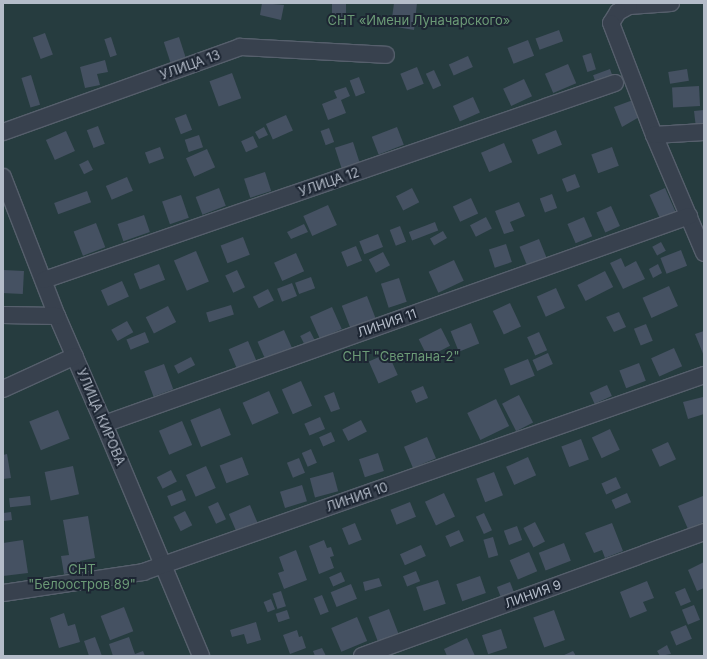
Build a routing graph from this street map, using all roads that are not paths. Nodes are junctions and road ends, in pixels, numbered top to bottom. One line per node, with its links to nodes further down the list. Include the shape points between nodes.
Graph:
1 (671, 3): 6 (street, via 629,6 618,12 611,23)
2 (386, 55): 4 (street, УЛИЦА 13, via 240,47)
3 (615, 84): 10 (street, УЛИЦА 12)
4 (3, 132)
5 (704, 132): 6 (street)
6 (654, 134): 8 (street)
7 (3, 177): 10 (street, УЛИЦА КИРОВА)
8 (689, 216): 9 (street); 16 (street, ЛИНИЯ 11)
9 (704, 253)
10 (44, 280): 12 (street, УЛИЦА КИРОВА)
11 (3, 315): 12 (street)
12 (57, 316): 13 (street, УЛИЦА КИРОВА)
13 (75, 356): 15 (street); 16 (street, УЛИЦА КИРОВА)
14 (704, 374): 18 (street, ЛИНИЯ 10)
15 (3, 389)
16 (104, 424): 18 (street, УЛИЦА КИРОВА)
17 (704, 532): 21 (street, ЛИНИЯ 9)
18 (163, 566): 19 (street, ЛИНИЯ 10, via 143,572); 20 (street, УЛИЦА КИРОВА)
19 (3, 593)
20 (201, 656)
21 (362, 656)

